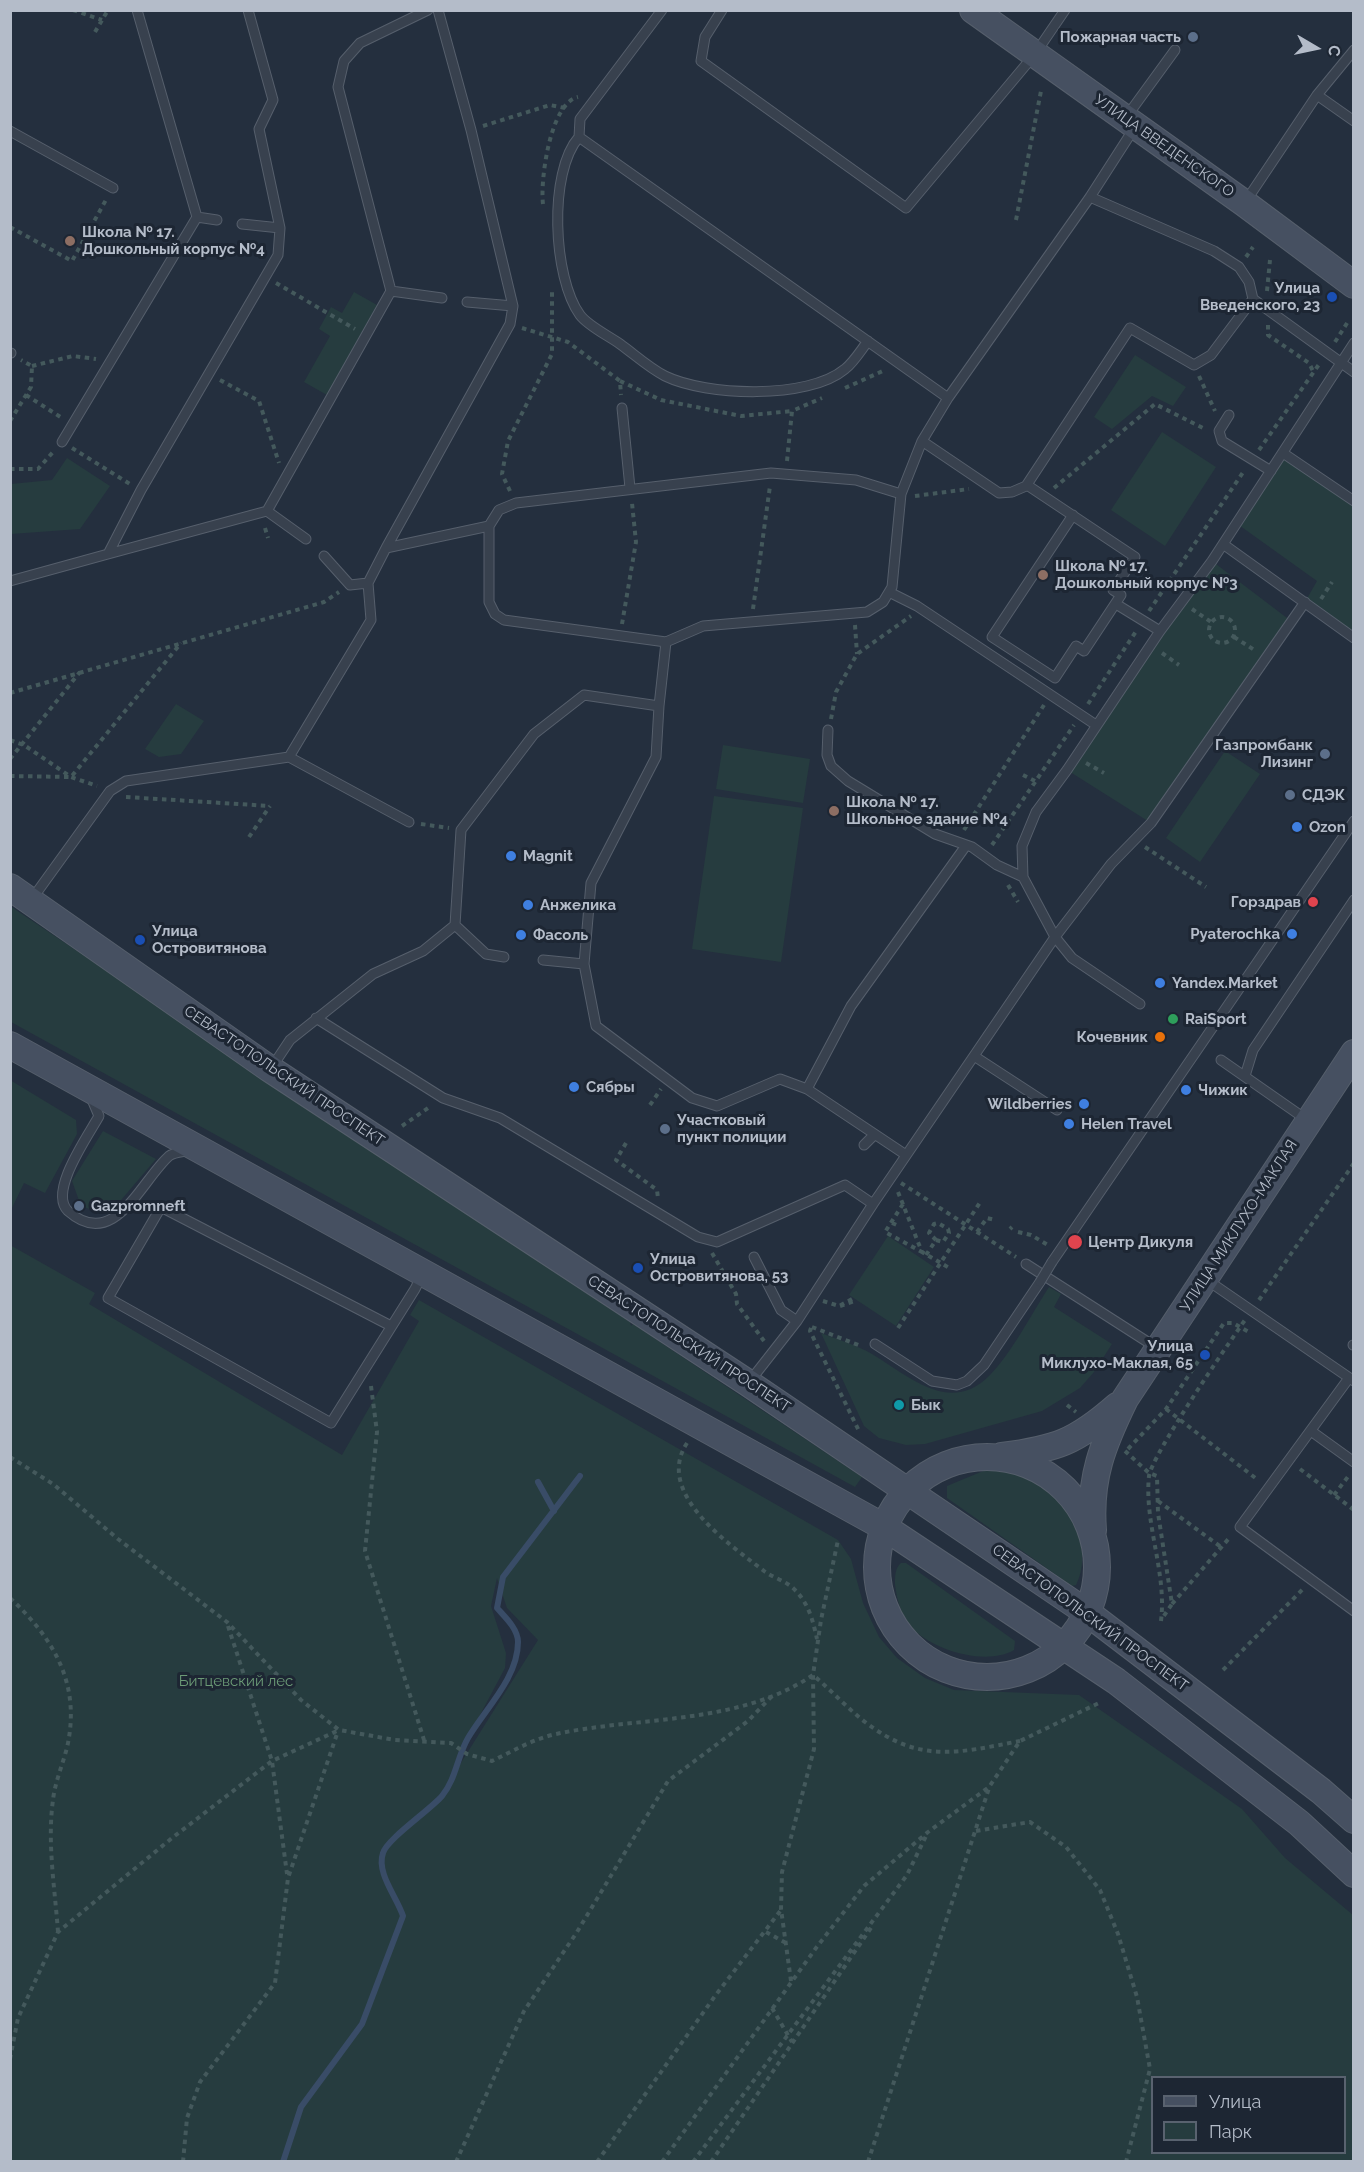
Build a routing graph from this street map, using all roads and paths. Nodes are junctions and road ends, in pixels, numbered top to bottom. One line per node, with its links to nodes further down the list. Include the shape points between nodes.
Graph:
1 (73, 10): 11 (path)
2 (108, 10): 11 (path)
3 (137, 10): 29 (lane)
4 (248, 10): 34 (lane, via 273,100 259,129)
5 (428, 10): 38 (lane, via 360,44 344,61 338,87)
6 (438, 10): 22 (lane)
7 (662, 10): 17 (lane)
8 (722, 10): 15 (lane, via 705,37 701,61 906,208)
9 (973, 10): 15 (main road, УЛИЦА ВВЕДЕНСКОГО)
10 (1065, 10): 15 (lane)
11 (102, 20): 12 (path)
12 (95, 32)
13 (1175, 50): 21 (lane)
14 (1353, 50): 18 (lane)
15 (1035, 54): 21 (main road, УЛИЦА ВВЕДЕНСКОГО)
16 (1041, 91): 31 (path)
17 (600, 93): 19 (path, via 573,98); 24 (lane, via 580,119)
18 (1317, 95): 20 (lane); 27 (lane)
19 (565, 108): 22 (path, via 550,105); 28 (path, via 547,144 541,186)
20 (1353, 121)
21 (1130, 123): 26 (lane); 27 (main road, УЛИЦА ВВЕДЕНСКОГО)
22 (471, 130): 42 (lane)
23 (10, 131): 25 (lane)
24 (579, 137): 46 (lane); 46 (lane, via 571,146 561,174 556,215 566,280 580,315 664,376 717,389 783,390 829,379 845,369)
25 (113, 188): 33 (path, via 72,261)
26 (1090, 197): 40 (lane, via 1214,251 1239,267 1249,282); 60 (lane)
27 (1244, 202): 37 (main road, УЛИЦА ВВЕДЕНСКОГО)
28 (543, 209)
29 (197, 217): 30 (lane); 49 (lane)
30 (217, 220)
31 (1016, 220)
32 (242, 224): 34 (lane)
33 (10, 227)
34 (280, 228): 35 (lane, via 278,255)
35 (265, 277): 44 (path); 55 (lane)
36 (551, 279): 45 (path)
37 (1353, 285)
38 (391, 291): 39 (lane); 44 (lane)
39 (442, 298)
40 (1253, 299): 50 (lane); 52 (lane, via 1210,355)
41 (467, 302): 42 (lane)
42 (513, 306): 43 (lane)
43 (510, 324): 45 (path); 88 (lane)
44 (366, 336): 75 (lane)
45 (552, 337): 56 (path, via 568,342); 82 (path, via 552,354 508,441 502,474)
46 (868, 341): 51 (lane)
47 (1353, 343): 50 (lane)
48 (18, 357): 53 (path)
49 (111, 360): 53 (path, via 73,356); 68 (lane)
50 (1340, 362): 54 (lane); 69 (lane)
51 (899, 363): 57 (path); 60 (lane)
52 (1194, 365): 66 (path); 76 (lane, via 1130,328)
53 (32, 366): 58 (path, via 31,387)
54 (1353, 372)
55 (209, 374): 75 (path, via 259,401); 89 (lane)
56 (620, 381): 61 (path); 63 (path, via 661,400 741,416)
57 (835, 392)
58 (26, 395): 62 (path); 65 (path)
59 (824, 397): 63 (path)
60 (948, 398): 67 (lane)
61 (622, 408): 78 (lane)
62 (51, 409)
63 (792, 411): 73 (path)
64 (1229, 415): 66 (lane)
65 (10, 421)
66 (1220, 428): 71 (lane, via 1222,441); 80 (path, via 1204,429 1155,404)
67 (922, 441): 77 (lane); 79 (lane)
68 (62, 442): 70 (path, via 38,469); 74 (path)
69 (1283, 453): 71 (lane); 81 (lane)
70 (10, 469)
71 (1272, 471): 87 (lane)
72 (771, 473): 73 (lane); 78 (lane); 101 (path)
73 (786, 475): 79 (lane, via 856,480)
74 (117, 477)
75 (285, 480): 83 (lane)
76 (1027, 485): 77 (lane, via 999,493); 80 (lane)
77 (988, 486): 79 (path, via 918,497)
78 (630, 488): 82 (lane); 105 (path, via 636,542)
79 (901, 494): 95 (lane)
80 (1044, 496): 84 (lane)
81 (1353, 501)
82 (516, 503): 85 (lane, via 499,510)
83 (267, 511): 86 (lane); 89 (lane)
84 (1073, 515): 98 (lane, via 1135,556 1113,590 1121,595); 98 (lane, via 992,637 1055,678 1076,646 1084,651)
85 (489, 526): 88 (lane); 105 (lane, via 489,602 495,614 504,620)
86 (306, 539)
87 (1223, 544): 96 (lane); 97 (lane)
88 (386, 548): 93 (lane)
89 (108, 555): 91 (lane)
90 (324, 556): 94 (lane)
91 (10, 581)
92 (1332, 582): 100 (path)
93 (368, 583): 94 (lane); 120 (lane, via 371,620)
94 (350, 585): 109 (path, via 324,602)
95 (889, 592): 99 (lane); 101 (lane, via 883,602 867,612)
96 (1181, 602): 102 (path); 103 (lane)
97 (1305, 602): 100 (lane); 111 (lane)
98 (1116, 604): 103 (lane)
99 (921, 609): 110 (path); 114 (lane)
100 (1315, 609): 107 (lane)
101 (751, 622): 108 (lane, via 703,626)
102 (1211, 622): 106 (path, via 1209,632 1215,641 1225,643); 106 (path, via 1220,616 1230,618 1236,627)
103 (1160, 631): 116 (lane)
104 (855, 635): 110 (path)
105 (620, 636): 108 (lane)
106 (1234, 637): 111 (path)
107 (1353, 638)
108 (666, 642): 115 (lane)
109 (181, 643): 112 (path); 126 (path)
110 (857, 654): 117 (path, via 836,692)
111 (1264, 657): 140 (lane, via 1151,823 1111,864)
112 (80, 672): 113 (path); 119 (path)
113 (10, 693)
114 (1049, 696): 116 (lane); 133 (path)
115 (659, 706): 131 (lane, via 584,695 534,734); 143 (lane, via 656,757 591,883)
116 (1096, 725): 135 (lane, via 1036,812 1022,846)
117 (828, 730): 133 (lane, via 827,755 831,766 848,781 935,834)
118 (10, 740): 119 (path)
119 (24, 745): 121 (path); 126 (path)
120 (289, 757): 128 (lane, via 126,781); 130 (lane)
121 (10, 759)
122 (1094, 768): 123 (path)
123 (1104, 773)
124 (1023, 775): 127 (path)
125 (10, 776): 126 (path)
126 (71, 777): 128 (path)
127 (1035, 781)
128 (110, 791): 132 (path, via 127,797 270,806); 137 (lane)
129 (1353, 821): 193 (lane, bridge, via 976,1375 957,1385 932,1381)
130 (409, 822): 131 (path)
131 (461, 830): 139 (lane)
132 (249, 837)
133 (961, 845): 135 (lane); 153 (lane, via 851,1006)
134 (1145, 847): 136 (path)
135 (1023, 877): 140 (lane)
136 (1206, 887)
137 (20, 894): 150 (main road, СЕВАСТОПОЛЬСКИЙ ПРОСПЕКТ)
138 (1353, 900): 151 (lane, via 1253,1050)
139 (456, 925): 141 (lane, via 486,954); 145 (lane, via 423,951 374,974)
140 (1055, 938): 144 (lane, via 1072,958); 148 (lane)
141 (504, 957)
142 (543, 960): 143 (lane)
143 (584, 964): 153 (lane, via 596,1026 692,1098 717,1106 780,1079)
144 (1140, 1004)
145 (316, 1018): 150 (lane, via 290,1040); 154 (lane)
146 (10, 1045): 152 (main road)
147 (1353, 1053): 156 (main road, УЛИЦА МИКЛУХО-МАКЛАЯ)
148 (974, 1056): 155 (lane); 162 (lane)
149 (1221, 1060): 151 (lane)
150 (270, 1069): 198 (main road, СЕВАСТОПОЛЬСКИЙ ПРОСПЕКТ)
151 (1245, 1076): 156 (lane)
152 (88, 1089): 161 (main road); 161 (lane, via 99,1116 63,1183 61,1200 68,1211 90,1224 105,1223 119,1215 171,1154)
153 (807, 1089): 158 (lane)
154 (443, 1098): 157 (path); 168 (lane, via 500,1118 698,1237 717,1242 845,1185)
155 (1057, 1110)
156 (1309, 1121): 183 (main road, УЛИЦА МИКЛУХО-МАКЛАЯ)
157 (402, 1126)
158 (874, 1135): 160 (lane); 162 (lane)
159 (626, 1143): 166 (path, via 616,1160)
160 (864, 1145)
161 (197, 1149): 182 (main road)
162 (906, 1155): 164 (lane)
163 (1353, 1163): 186 (path)
164 (891, 1177): 165 (path); 168 (lane)
165 (902, 1184): 169 (path, via 898,1191); 172 (path)
166 (657, 1190)
167 (981, 1201): 172 (path)
168 (873, 1204): 188 (lane)
169 (903, 1204): 171 (path); 176 (path)
170 (995, 1220): 174 (path, via 987,1218)
171 (892, 1223): 173 (path); 176 (path, via 885,1232)
172 (965, 1224): 174 (path); 178 (path)
173 (899, 1226)
174 (978, 1232): 179 (path)
175 (936, 1240): 175 (path, via 944,1242 949,1233 938,1223 929,1233); 176 (path)
176 (924, 1253): 178 (path)
177 (754, 1257): 188 (lane, via 781,1310)
178 (940, 1263): 181 (path); 191 (path)
179 (1026, 1264): 194 (lane)
180 (719, 1269): 195 (path, via 736,1294 737,1304)
181 (951, 1269)
182 (423, 1273): 189 (lane); 218 (main road)
183 (1204, 1278): 186 (lane); 194 (main road, УЛИЦА МИКЛУХО-МАКЛАЯ)
184 (855, 1299): 185 (path, via 839,1306)
185 (823, 1301)
186 (1252, 1311): 190 (path); 197 (lane)
187 (814, 1320): 203 (path, via 810,1331)
188 (797, 1322): 195 (lane)
189 (391, 1326): 196 (lane); 196 (lane, via 161,1208 108,1298 331,1423)
190 (1240, 1326): 192 (path); 200 (path, via 1224,1323); 201 (path)
191 (898, 1328)
192 (1249, 1332)
193 (875, 1344)
194 (1159, 1349): 199 (main road, УЛИЦА МИКЛУХО-МАКЛАЯ)
195 (772, 1352): 198 (lane)
196 (369, 1362): 236 (path, via 377,1432 365,1551)
197 (1351, 1379): 202 (lane)
198 (748, 1383): 214 (main road, СЕВАСТОПОЛЬСКИЙ ПРОСПЕКТ)
199 (1125, 1399): 208 (main road, УЛИЦА МИКЛУХО-МАКЛАЯ, via 1094,1426 1062,1444); 220 (main road, УЛИЦА МИКЛУХО-МАКЛАЯ, via 1107,1436 1094,1478)
200 (1166, 1409): 201 (path); 206 (path)
201 (1180, 1420): 212 (path); 213 (path)
202 (1311, 1431): 209 (lane); 210 (lane)
203 (860, 1433)
204 (687, 1443): 229 (path, via 679,1456 679,1478 685,1496 698,1515 722,1536 765,1572 795,1589 811,1613)
205 (1119, 1446): 206 (path)
206 (1126, 1452): 212 (path)
207 (10, 1457): 228 (path, via 53,1484)
208 (981, 1459): 214 (main road, УЛИЦА МИКЛУХО-МАКЛАЯ, via 955,1463 930,1474); 220 (main road, via 1008,1461 1052,1480 1084,1515)
209 (1289, 1461): 213 (lane); 215 (path)
210 (1353, 1462)
211 (1353, 1468): 215 (path)
212 (1149, 1473): 216 (path, via 1157,1476); 225 (path, via 1163,1601 1161,1621)
213 (1269, 1489): 219 (lane)
214 (909, 1490): 218 (main road, УЛИЦА МИКЛУХО-МАКЛАЯ); 227 (main road, СЕВАСТОПОЛЬСКИЙ ПРОСПЕКТ)
215 (1334, 1495): 217 (path)
216 (1158, 1501): 222 (path); 225 (path)
217 (1353, 1510)
218 (884, 1527): 230 (main road); 230 (main road, УЛИЦА МИКЛУХО-МАКЛАЯ, via 876,1554 875,1582 882,1610 911,1647 954,1668 997,1673 1045,1663)
219 (1240, 1527): 222 (path); 223 (lane)
220 (1094, 1539): 227 (main road, via 1097,1590)
221 (838, 1540): 229 (path)
222 (1221, 1547): 225 (path)
223 (1312, 1581): 226 (lane); 231 (path)
224 (10, 1598): 247 (path, via 60,1659 72,1717 53,1799)
225 (1172, 1604)
226 (1353, 1611)
227 (1089, 1614): 230 (main road); 240 (main road, СЕВАСТОПОЛЬСКИЙ ПРОСПЕКТ, via 1321,1791)
228 (227, 1622): 235 (path, via 301,1700); 238 (path)
229 (818, 1643): 232 (path)
230 (1066, 1648): 243 (main road, via 1116,1681 1299,1823)
231 (1223, 1670)
232 (813, 1675): 233 (path); 237 (path, via 864,1721 898,1744 945,1753); 246 (path, via 814,1749 782,1872)
233 (774, 1695): 236 (path, via 741,1707 555,1734 492,1761 467,1754 451,1743); 256 (path, via 748,1721 668,1780 577,1932 524,2011)
234 (1101, 1702): 237 (path)
235 (339, 1730): 236 (path, via 395,1740); 238 (path); 245 (path)
236 (424, 1740)
237 (1020, 1742): 239 (path)
238 (272, 1761): 245 (path); 247 (path)
239 (989, 1787): 241 (path); 242 (path)
240 (1353, 1820)
241 (976, 1831): 261 (path); 262 (path, via 1030,1822 1066,1847 1100,1890 1137,1997 1150,2069)
242 (928, 1832): 244 (path); 250 (path, via 864,1886)
243 (1353, 1874)
244 (907, 1875): 252 (path); 253 (path)
245 (288, 1878): 255 (path, via 274,1983 200,2082 187,2118)
246 (781, 1909): 248 (path); 249 (path)
247 (58, 1932): 254 (path, via 18,2018)
248 (766, 1932): 249 (path); 257 (path, via 715,1996)
249 (787, 1943): 250 (path)
250 (791, 1982): 251 (path)
251 (772, 2008): 252 (path); 258 (path)
252 (789, 2034): 253 (path); 259 (path)
253 (792, 2043): 260 (path)
254 (10, 2059)
255 (183, 2162)
256 (456, 2162)
257 (597, 2162)
258 (662, 2162)
259 (693, 2162)
260 (711, 2162)
261 (868, 2162)
262 (1126, 2162)

